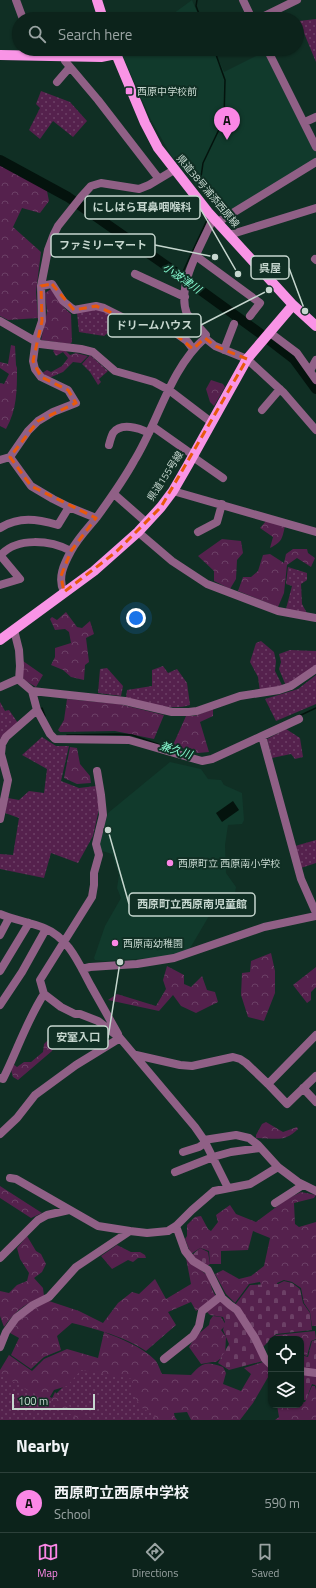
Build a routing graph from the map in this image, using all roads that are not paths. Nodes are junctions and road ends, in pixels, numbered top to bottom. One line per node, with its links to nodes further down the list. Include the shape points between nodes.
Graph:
1 (97, 0): 6 (main road)
2 (243, 0): 7 (street)
3 (296, 0): 8 (street)
4 (18, 1): 5 (street)
5 (21, 12)
6 (101, 12)
7 (249, 12)
8 (272, 12)
9 (1, 53): 10 (main road)
10 (12, 53)
11 (64, 56): 12 (main road); 15 (street)
12 (104, 56)
13 (117, 56): 21 (main road, 県道38号浦添西原線, via 145,123 158,148)
14 (271, 56): 18 (street)
15 (70, 67): 16 (street); 22 (street)
16 (57, 82)
17 (316, 117): 18 (street)
18 (305, 122): 19 (street)
19 (316, 147)
20 (316, 162): 24 (street)
21 (174, 170): 22 (street); 24 (main road, 県道38号浦添西原線)
22 (159, 179): 28 (street, via 139,189 101,183 92,186 73,206 54,234)
23 (316, 208): 25 (street)
24 (216, 220): 25 (main road, 県道38号浦添西原線); 26 (street, via 211,222)
25 (229, 235): 30 (main road, 県道38号浦添西原線)
26 (196, 256): 29 (street, via 186,280); 31 (street, via 260,302)
27 (135, 274): 29 (street)
28 (41, 286): 37 (street, via 42,320); 38 (street, via 52,284 63,301 74,310 96,306 124,318 163,324)
29 (184, 297): 36 (street, via 187,314)
30 (293, 305): 33 (main road, 県道38号浦添西原線); 35 (main road, 県道155号線)
31 (250, 316)
32 (0, 321): 37 (street)
33 (315, 322)
34 (234, 324): 39 (street)
35 (269, 332): 40 (main road, 県道155号線); 42 (street, via 296,353)
36 (206, 338): 38 (street); 39 (street)
37 (36, 342): 45 (street, via 93,352 115,371 154,382); 52 (street, via 33,361 38,373 41,377 68,390 76,403 38,421 28,430)
38 (193, 349): 45 (street)
39 (224, 350): 40 (street)
40 (247, 359): 44 (street); 47 (main road, 県道155号線)
41 (316, 360): 42 (street)
42 (310, 372): 43 (street)
43 (316, 380)
44 (280, 389): 46 (street); 49 (street)
45 (169, 390): 47 (street); 48 (street)
46 (262, 410)
47 (211, 422): 51 (main road, 県道155号線)
48 (150, 430): 50 (street, via 121,428 113,433); 51 (street); 56 (street, via 139,454)
49 (316, 430)
50 (109, 445)
51 (193, 456): 54 (street); 55 (main road, 県道155号線)
52 (10, 457): 53 (street); 58 (street, via 31,486)
53 (0, 460)
54 (223, 478)
55 (173, 490): 57 (street); 60 (main road, 県道155号線)
56 (114, 494): 59 (street); 60 (street)
57 (222, 504): 63 (street, via 217,522); 64 (street)
58 (69, 507): 59 (street); 61 (street, via 58,525 29,519 17,520)
59 (96, 518): 65 (street)
60 (147, 523): 62 (main road, 県道155号線)
61 (0, 528)
62 (138, 532): 68 (main road, 県道155号線, via 94,571); 69 (street, via 207,584 278,611)
63 (198, 532)
64 (316, 532)
65 (71, 551): 66 (street, via 38,542 13,546); 68 (street, via 61,576)
66 (0, 555): 67 (street, via 20,579)
67 (0, 585)
68 (64, 592): 70 (main road, 県道155号線)
69 (316, 618)
70 (14, 630): 71 (main road, 県道155号線); 73 (street, via 20,658)
71 (0, 640)
72 (316, 669): 75 (street, via 291,686 240,696 189,712 172,712 125,701)
73 (19, 680): 74 (street); 75 (street)
74 (0, 687)
75 (32, 691): 76 (street)
76 (37, 710): 78 (street, via 55,739 129,740 202,762); 80 (street, via 6,737 2,744 1,754 8,780)
77 (299, 719): 78 (street)
78 (262, 736): 82 (street, via 301,879)
79 (97, 771): 87 (street, via 103,815 96,844 99,855 92,897)
80 (0, 819)
81 (0, 914): 83 (street)
82 (316, 915): 88 (street, via 264,927 174,958)
83 (9, 918): 84 (street); 86 (street)
84 (29, 923): 85 (street); 89 (street)
85 (46, 929): 87 (street); 91 (street)
86 (0, 935)
87 (64, 941): 88 (street); 90 (street, via 40,980)
88 (82, 969): 93 (street)
89 (0, 971)
90 (44, 994): 93 (street, via 75,1014 98,1021); 96 (street, via 33,1010 3,1079)
91 (0, 1005)
92 (316, 1035): 97 (street)
93 (120, 1038): 94 (street); 100 (street, via 39,1092)
94 (136, 1056): 97 (street, via 192,1066 233,1057 246,1063); 101 (street)
95 (316, 1076): 98 (street)
96 (0, 1078)
97 (268, 1084): 98 (street, via 287,1104)
98 (303, 1088): 99 (street)
99 (316, 1102)
100 (0, 1134)
101 (205, 1141): 102 (street, via 236,1135 249,1138); 103 (street, via 199,1147); 104 (street)
102 (260, 1148): 104 (street); 105 (street)
103 (183, 1152)
104 (213, 1157): 106 (street); 109 (street)
105 (278, 1167): 108 (street); 109 (street, via 250,1184)
106 (175, 1172)
107 (10, 1178): 112 (street)
108 (303, 1184): 110 (street); 111 (street)
109 (228, 1188): 113 (street, via 214,1191)
110 (315, 1189)
111 (276, 1203)
112 (69, 1210): 114 (street, via 98,1226); 115 (street, via 38,1220)
113 (176, 1226): 114 (street, via 168,1231); 116 (street, via 185,1251 208,1270)
114 (130, 1231): 117 (street, via 76,1267 49,1297 16,1318)
115 (0, 1258)
116 (222, 1296): 118 (street, via 202,1311 199,1326 193,1336); 119 (street, via 237,1310)
117 (0, 1347)
118 (164, 1359)
119 (268, 1362)
120 (304, 1371): 121 (street)
121 (316, 1373)

